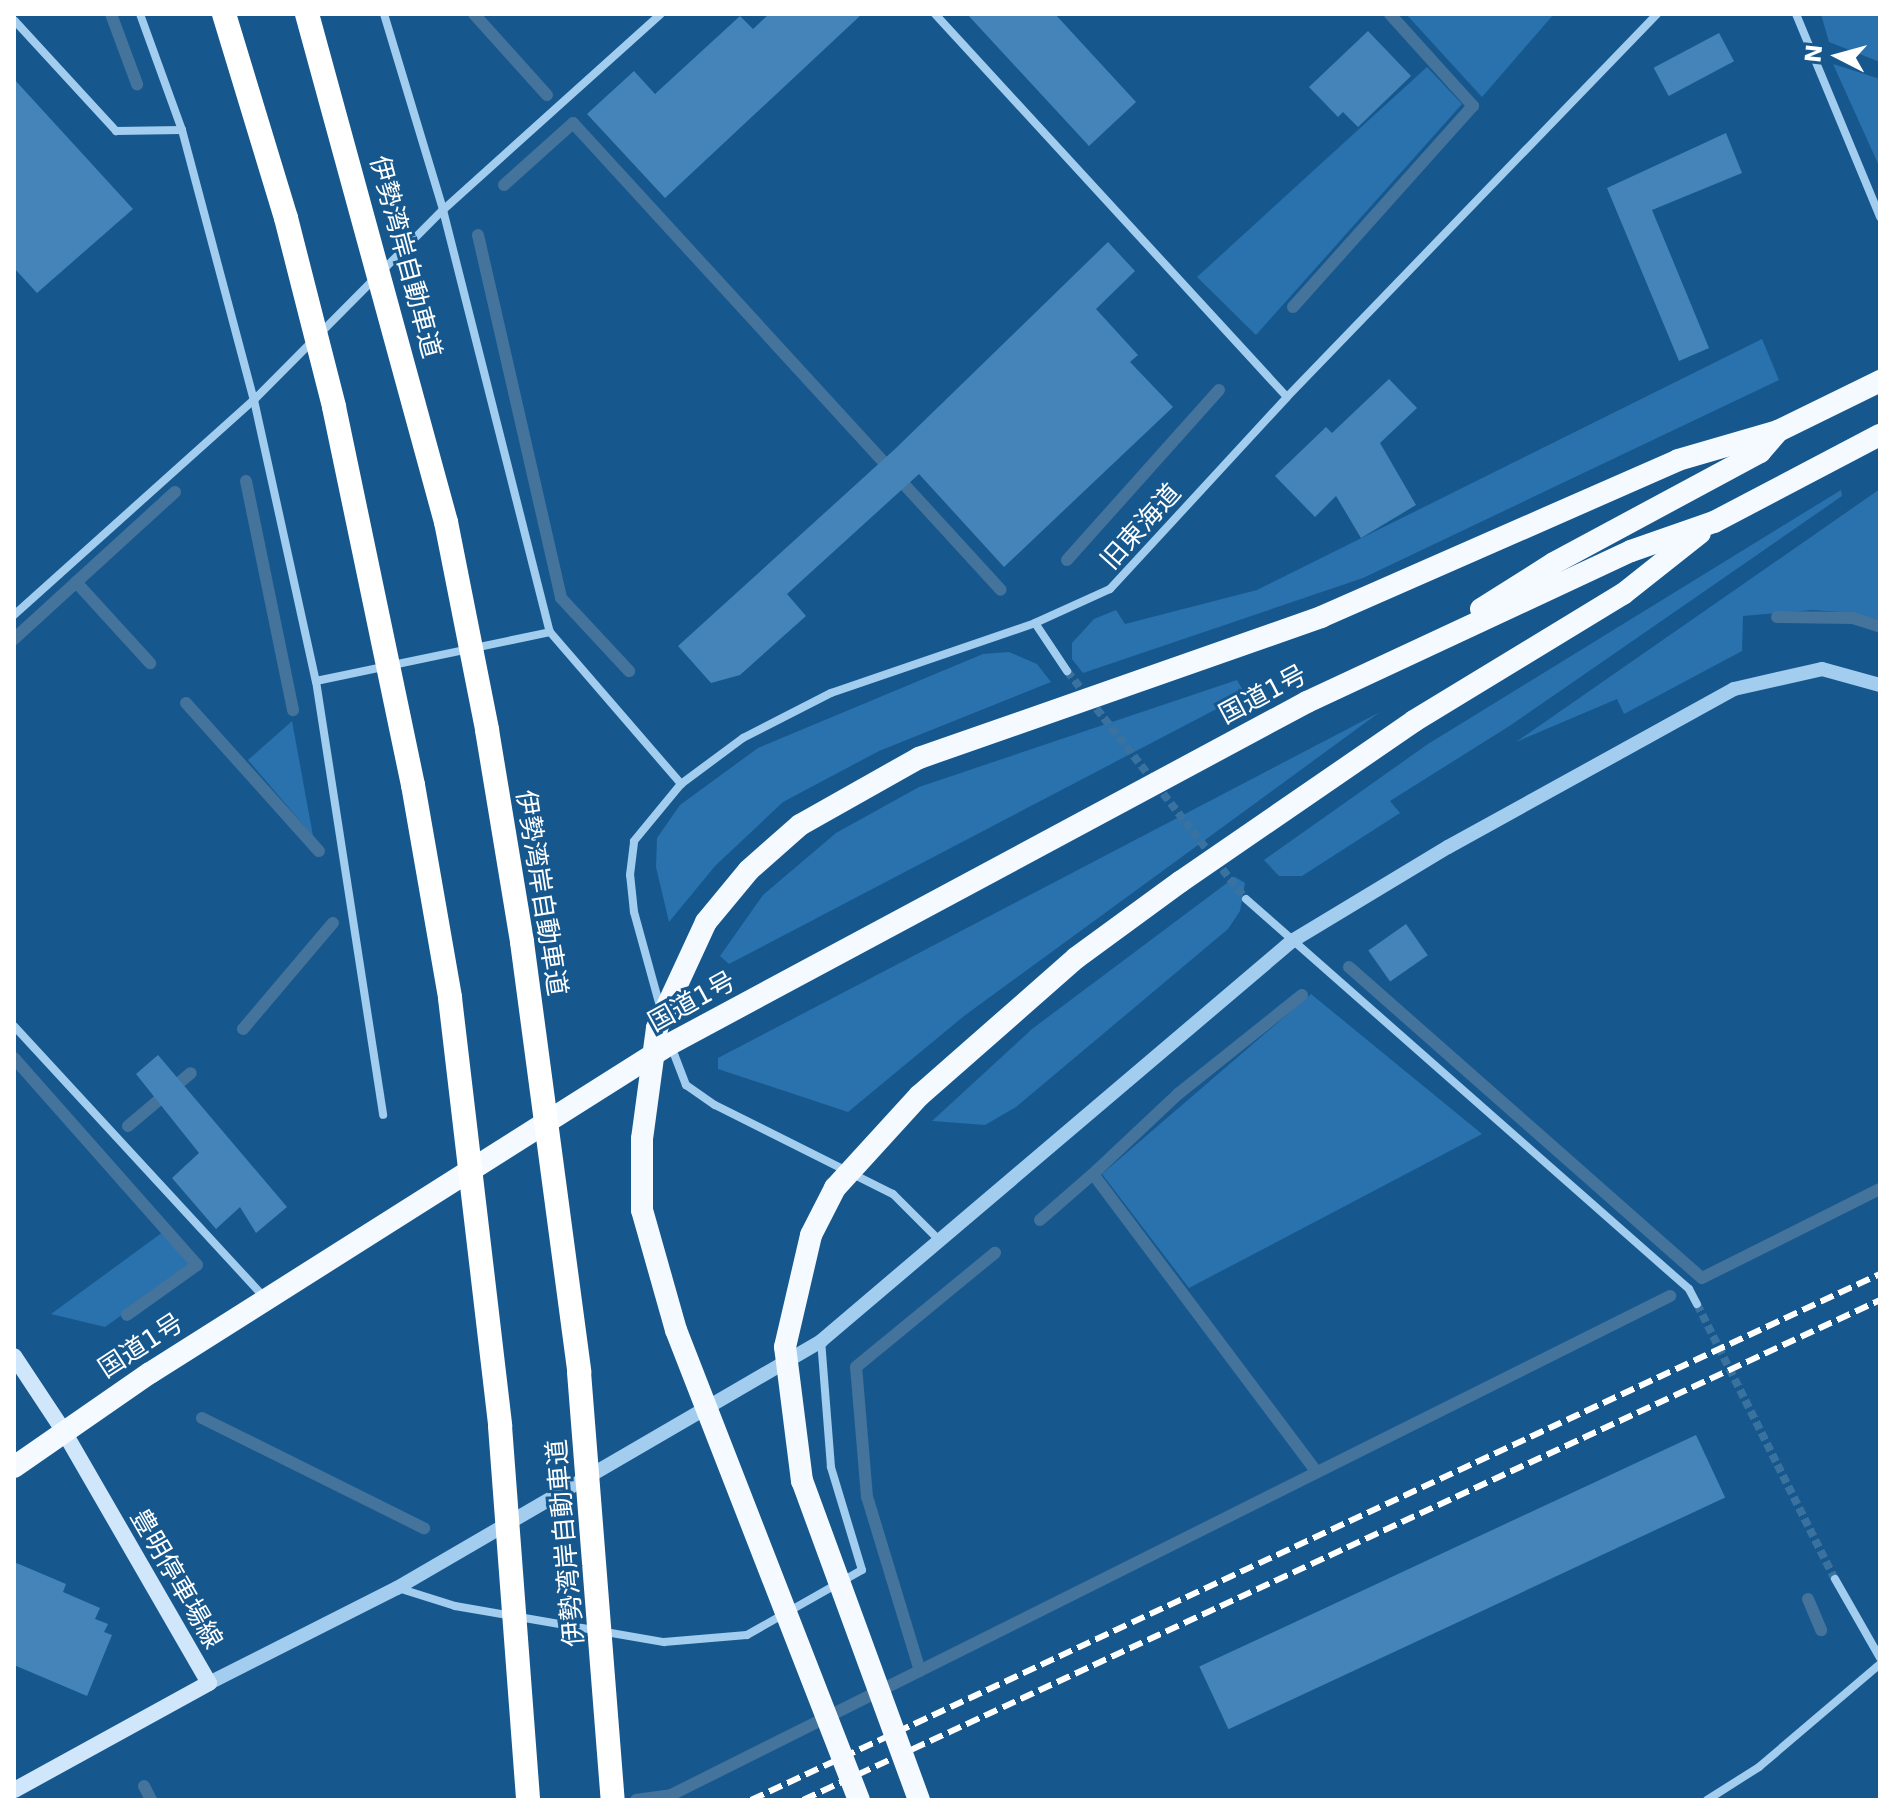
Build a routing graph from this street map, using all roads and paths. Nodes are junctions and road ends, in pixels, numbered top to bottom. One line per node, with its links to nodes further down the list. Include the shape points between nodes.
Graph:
1 (140, 14): 10 (street)
2 (224, 14): 44 (highway, bridge, via 286,218 334,407 413,785 450,998 500,1426)
3 (307, 14): 45 (highway, 伊勢湾岸自動車道, bridge, via 442,508 487,730 522,942 579,1372)
4 (384, 14): 11 (street)
5 (661, 14): 11 (street)
6 (935, 14): 14 (street)
7 (1657, 14): 14 (street, 旧東海道)
8 (1796, 14): 12 (street)
9 (14, 20): 10 (street, via 116,131)
10 (182, 130): 15 (street)
11 (443, 210): 15 (street); 21 (street)
12 (1880, 217)
13 (1880, 381): 16 (highway, 国道1号)
14 (1287, 397): 20 (street, 旧東海道, via 1110,589)
15 (254, 400): 19 (street); 24 (street)
16 (1778, 431): 22 (highway, 国道1号, via 1760,452 1554,563); 46 (highway, bridge, via 1678,460 1321,617 919,758 852,791 800,825 749,870 706,922 657,1028 642,1139 642,1210 676,1330)
17 (1880, 435): 18 (highway, 国道1号)
18 (1714, 522): 22 (highway, 国道1号, via 1631,551 1561,587); 47 (highway, bridge, via 1623,594 1401,729 1076,958 919,1096 835,1188 811,1235 785,1347 802,1481)
19 (14, 615)
20 (1035, 623): 23 (street); 26 (street, 旧東海道, via 831,693 743,738)
21 (550, 632): 24 (street); 26 (street)
22 (1429, 642): 30 (highway, 国道1号)
23 (1067, 671)
24 (316, 681): 31 (street)
25 (1880, 685): 28 (street, via 1822,669 1734,689 1448,847)
26 (681, 784): 30 (street, 旧東海道, via 634,841 630,875 634,912)
27 (1246, 899): 28 (street)
28 (1292, 941): 32 (street); 34 (street, via 1689,1289)
29 (14, 1026): 33 (street)
30 (670, 1044): 32 (street, 旧東海道, via 686,1085 715,1105 893,1194); 33 (highway, 国道1号)
31 (383, 1115)
32 (940, 1241): 35 (street)
33 (266, 1299): 37 (highway, 国道1号)
34 (1697, 1304)
35 (821, 1341): 40 (street); 40 (street, via 831,1467 862,1570 747,1635 664,1642 455,1606)
36 (14, 1356): 37 (main road, 豊明停車場線)
37 (63, 1430): 38 (highway, 国道1号); 42 (main road, 豊明停車場線)
38 (14, 1467)
39 (1835, 1579): 41 (street)
40 (397, 1588): 42 (street)
41 (1880, 1661): 48 (street, via 1759,1767)
42 (209, 1683): 43 (main road, 豊明停車場線)
43 (14, 1790)
44 (528, 1800)
45 (613, 1800)
46 (859, 1800)
47 (919, 1800)
48 (1707, 1800)

